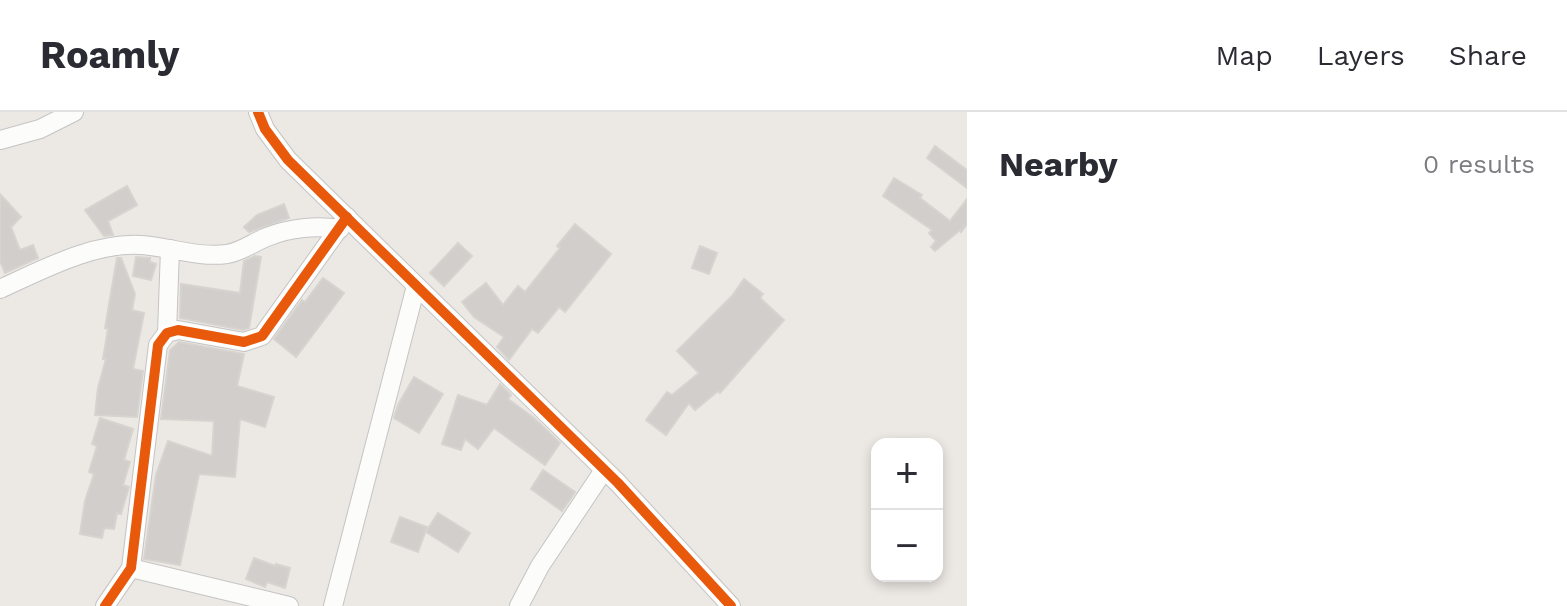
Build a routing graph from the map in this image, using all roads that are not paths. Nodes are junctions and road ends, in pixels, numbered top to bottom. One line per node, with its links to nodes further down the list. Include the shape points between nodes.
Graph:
1 (74, 112): 3 (street)
2 (258, 112): 4 (street, via 288,160)
3 (0, 140)
4 (344, 223): 5 (street, via 271,235 230,254); 6 (street); 8 (street, via 262,336 244,342 178,330)
5 (170, 249): 7 (street, via 109,247); 8 (street)
6 (416, 286): 9 (street); 14 (street)
7 (0, 289)
8 (167, 333): 10 (street, via 158,345)
9 (604, 470): 15 (street); 16 (street)
10 (131, 568): 11 (street); 12 (street)
11 (207, 596): 13 (street)
12 (105, 606)
13 (289, 606)
14 (333, 606)
15 (519, 606)
16 (731, 606)

